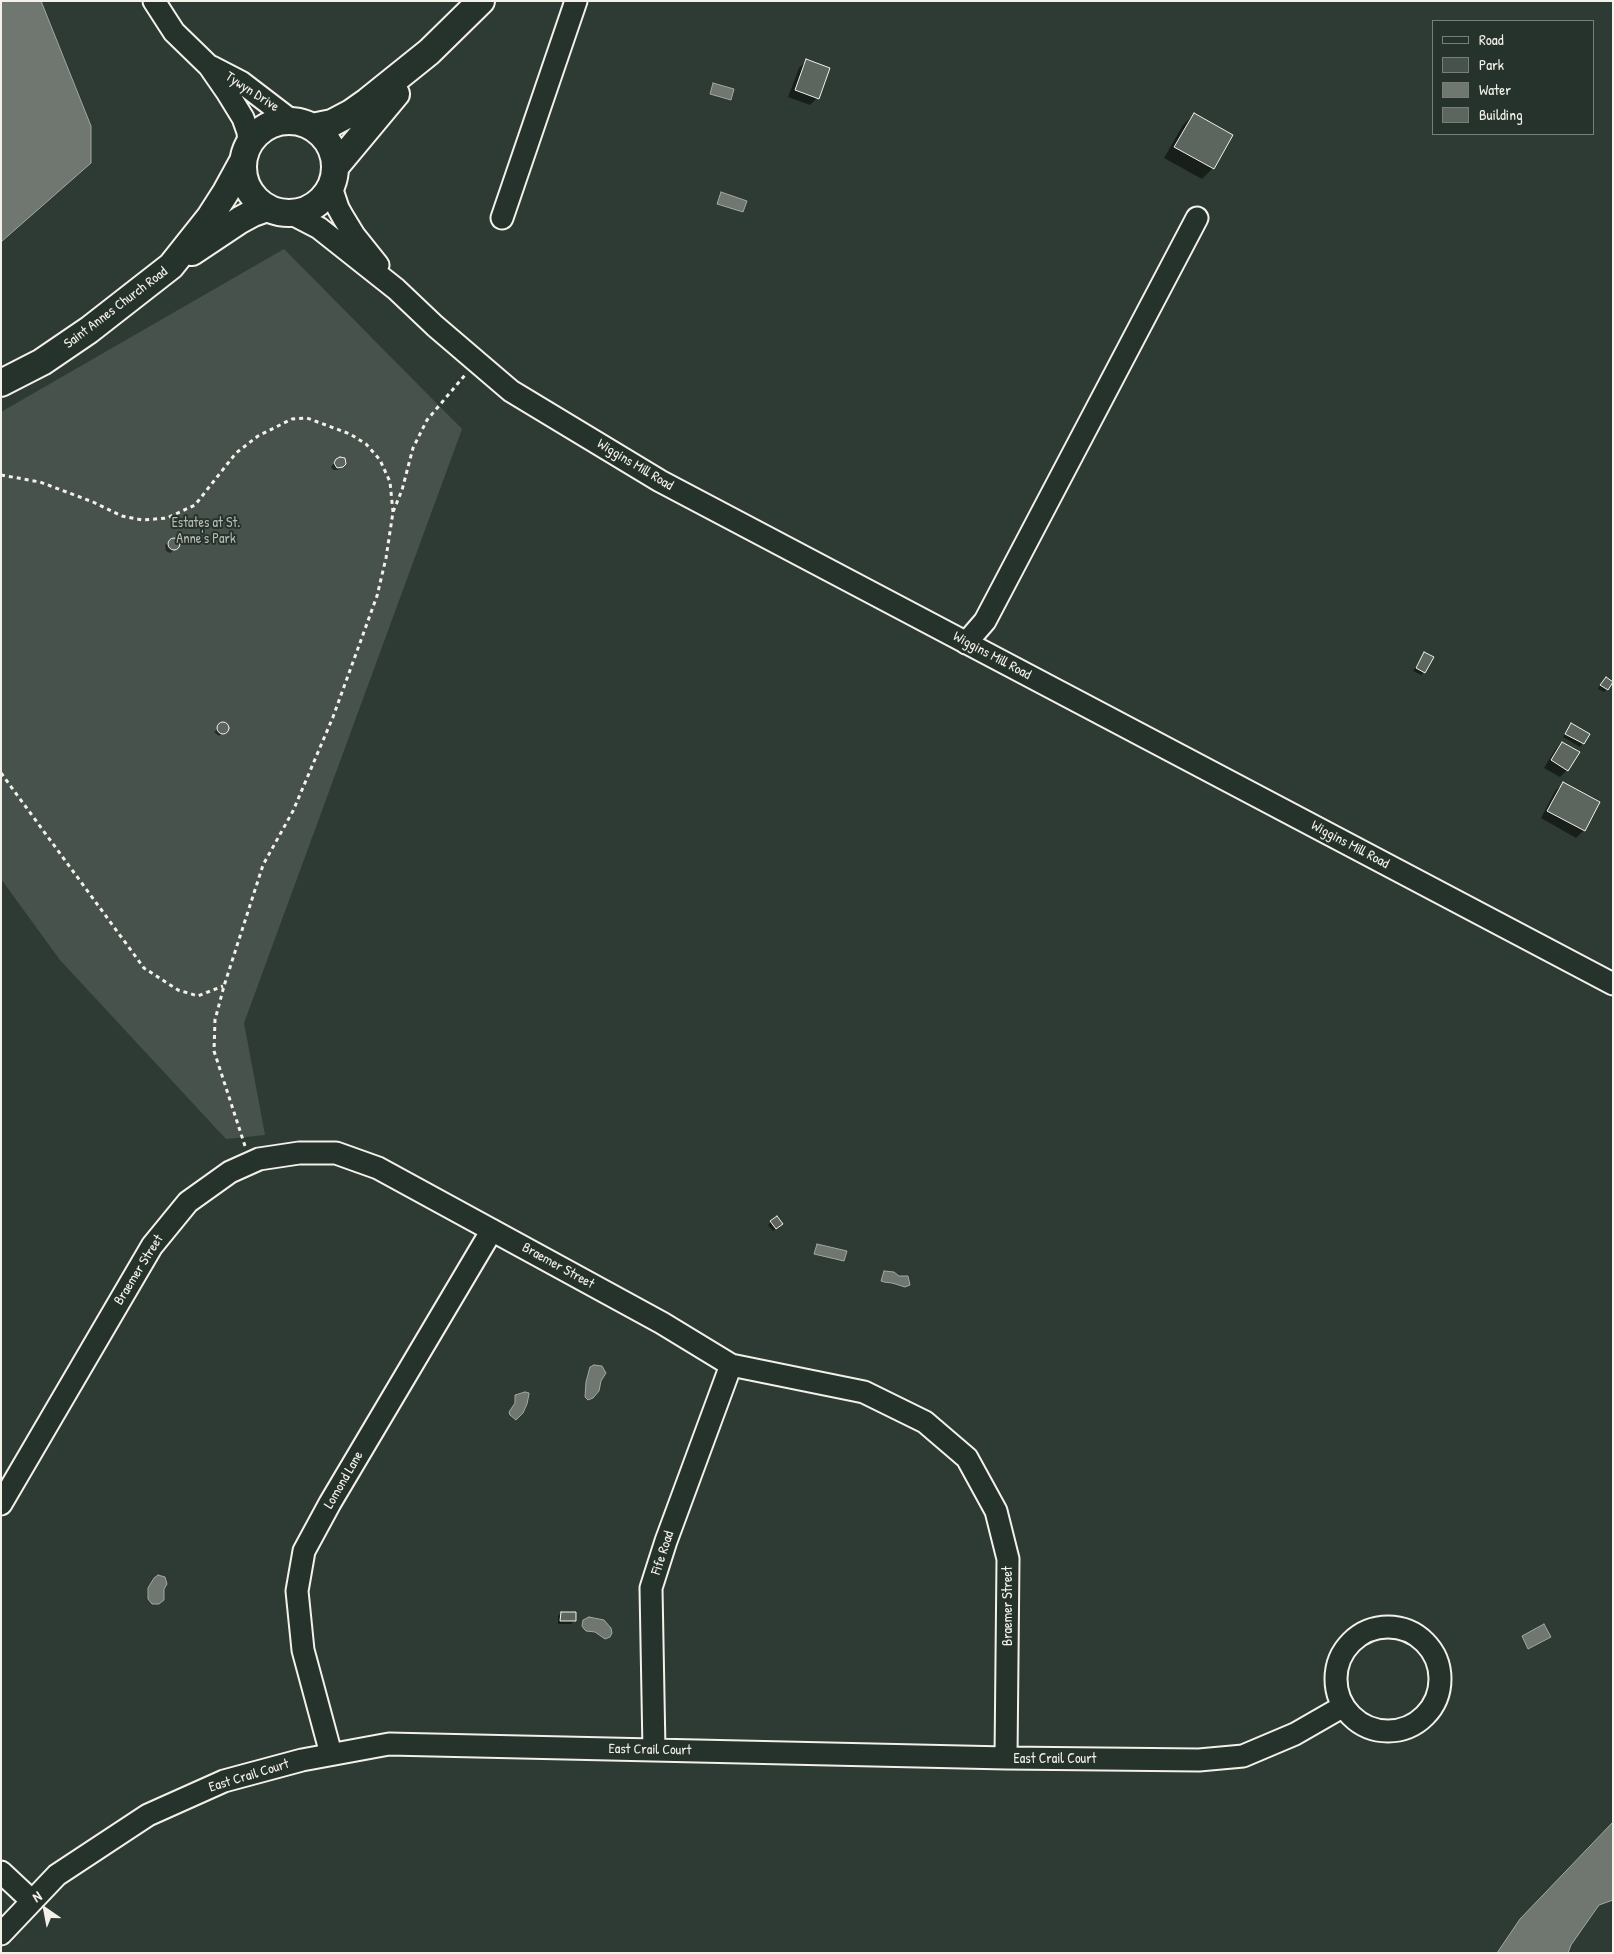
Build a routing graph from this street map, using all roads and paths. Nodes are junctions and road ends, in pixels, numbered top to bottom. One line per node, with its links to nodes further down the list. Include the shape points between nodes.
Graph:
1 (154, 1): 5 (street, Tywyn Drive, via 174,32)
2 (482, 1): 4 (main road)
3 (576, 1): 10 (street)
4 (428, 52): 6 (main road, via 351,113 332,123); 8 (main road, via 361,133)
5 (209, 66): 6 (street, Tywyn Drive, via 241,82); 7 (street, Tywyn Drive, via 243,118 248,132)
6 (302, 124): 7 (main road, via 278,122 264,128); 8 (main road, via 329,143 335,158)
7 (246, 153): 9 (main road, via 244,177 250,192); 12 (main road, Saint Annes Church Road, via 210,217)
8 (333, 176): 9 (main road, via 323,199 311,208); 13 (street, Wiggins Mill Road, via 338,208 354,235)
9 (278, 211): 12 (main road, via 253,213); 13 (street, Wiggins Mill Road, via 319,228)
10 (502, 218)
11 (1197, 218): 18 (street, via 985,621)
12 (171, 266): 15 (main road, Saint Annes Church Road, via 89,330 42,362)
13 (396, 289): 14 (street, Wiggins Mill Road)
14 (477, 362): 17 (path, via 427,420 413,448); 18 (street, Wiggins Mill Road, via 511,391 660,481)
15 (1, 383)
16 (1, 475): 17 (path, via 40,482 122,516 143,520 167,518 196,506 236,453 258,436 292,419 307,418 350,434 366,444 380,460 390,482)
17 (393, 512): 21 (path, via 377,596 333,717 293,810 263,865)
18 (966, 643): 20 (street, Wiggins Mill Road)
19 (1, 773): 21 (path, via 144,968 178,990 198,996)
20 (1613, 984)
21 (224, 986): 22 (path, via 215,1020 214,1051)
22 (251, 1163): 23 (street, Braemer Street, via 298,1153 336,1153 378,1168); 25 (street, Braemer Street, via 230,1172 188,1202 152,1246)
23 (492, 1230): 24 (street, Braemer Street, via 662,1323); 28 (street, Lomond Lane, via 304,1551 297,1592 303,1650)
24 (731, 1365): 27 (street, Fife Road, via 651,1588); 29 (street, Braemer Street, via 864,1392 925,1422 967,1458 996,1511 1008,1559)
25 (1, 1504)
26 (1342, 1707): 26 (street, via 1362,1726 1389,1733 1416,1725 1434,1704 1441,1678 1433,1651 1413,1632 1386,1626 1360,1634 1341,1654 1334,1681); 29 (street, East Crail Court, via 1295,1734 1243,1756 1199,1760)
27 (654, 1750): 28 (street, East Crail Court, via 389,1744); 29 (street, East Crail Court)
28 (331, 1754): 31 (street, East Crail Court, via 224,1781 148,1815 57,1875)
29 (1006, 1758)
30 (1, 1872): 31 (street)
31 (32, 1901): 32 (street, East Crail Court)
32 (1, 1934)

